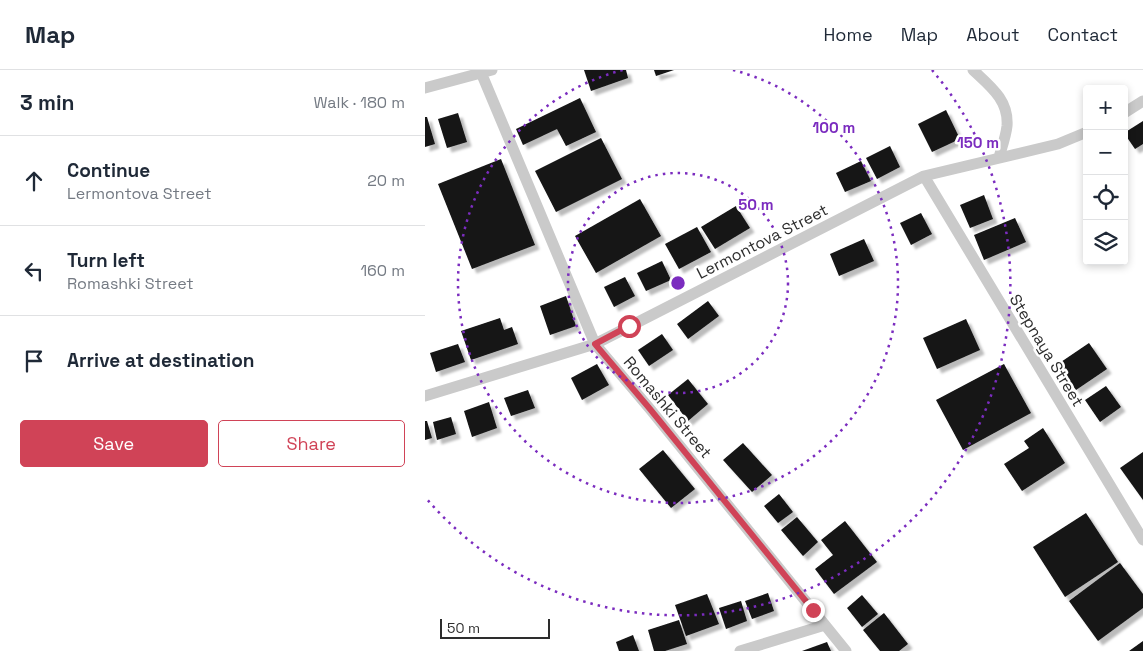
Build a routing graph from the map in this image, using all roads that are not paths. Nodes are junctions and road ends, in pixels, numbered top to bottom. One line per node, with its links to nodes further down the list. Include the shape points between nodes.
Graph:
1 (973, 70): 7 (street, via 1004,103 1007,125)
2 (485, 71): 3 (street); 9 (street, Romashki Street)
3 (425, 88)
4 (1143, 102): 5 (street)
5 (1128, 111)
6 (1083, 134): 7 (street, Lermontova Street, via 1058,144)
7 (999, 157): 8 (street, Lermontova Street)
8 (924, 176): 9 (street, Lermontova Street); 11 (street, Stepnaya Street)
9 (595, 344): 10 (street, Lermontova Street); 12 (street, Romashki Street)
10 (425, 396)
11 (1143, 540)
12 (825, 625): 13 (street); 14 (street, Romashki Street)
13 (740, 651)
14 (846, 651)

